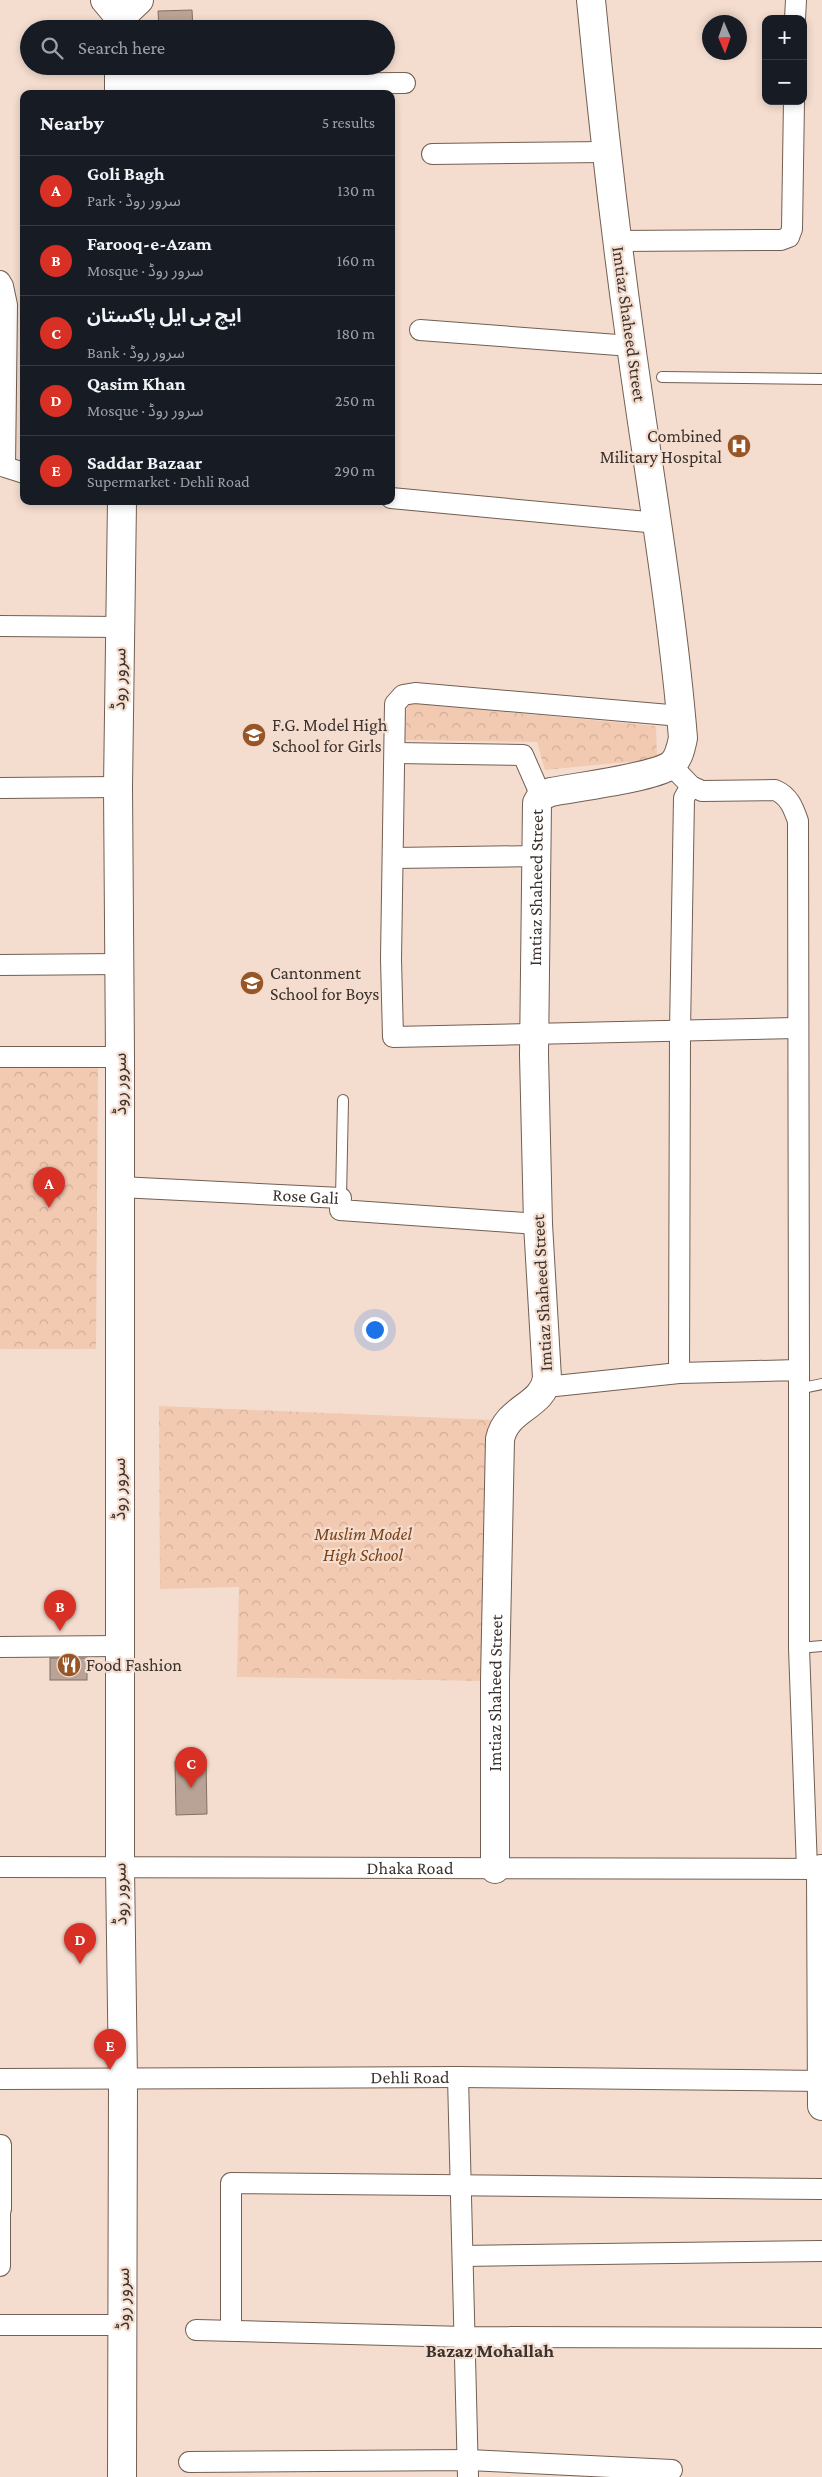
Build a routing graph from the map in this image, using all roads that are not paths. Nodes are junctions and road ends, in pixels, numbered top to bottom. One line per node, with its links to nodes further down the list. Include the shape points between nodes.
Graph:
1 (796, 0): 3 (street)
2 (590, 2): 7 (street, Imtiaz Shaheed Street)
3 (795, 15)
4 (119, 82): 5 (street)
5 (405, 84)
6 (794, 105): 9 (street, via 792,230 789,237 782,240)
7 (605, 152): 8 (street); 9 (street, Imtiaz Shaheed Street)
8 (432, 154)
9 (617, 241): 12 (street, Imtiaz Shaheed Street)
10 (0, 281): 13 (street, via 7,305)
11 (420, 330): 12 (street)
12 (631, 346): 20 (street, Imtiaz Shaheed Street)
13 (3, 370): 16 (street)
14 (662, 377): 15 (lane)
15 (822, 379)
16 (2, 466): 17 (street)
17 (20, 472)
18 (395, 498): 20 (street)
19 (122, 505): 22 (street, سرور روڈ)
20 (658, 523): 23 (street, Imtiaz Shaheed Street)
21 (0, 626): 22 (street)
22 (120, 627): 27 (street, سرور روڈ)
23 (681, 716): 24 (street, via 409,694 403,695 395,704); 25 (street, Imtiaz Shaheed Street, via 681,748)
24 (395, 753): 29 (street, via 523,756); 31 (street)
25 (671, 765): 26 (street); 29 (street, Imtiaz Shaheed Street, via 655,772)
26 (691, 786): 34 (street, via 702,790 774,790 784,794 793,807 798,821); 35 (street, via 684,798)
27 (118, 787): 28 (street); 32 (street, سرور روڈ)
28 (0, 788)
29 (541, 796): 30 (street, Imtiaz Shaheed Street, via 536,812)
30 (537, 856): 31 (street); 36 (street, Imtiaz Shaheed Street)
31 (393, 858): 36 (street, via 393,1037)
32 (120, 964): 33 (street); 38 (street, سرور روڈ)
33 (0, 966)
34 (796, 1028): 35 (street); 44 (street)
35 (680, 1031): 36 (street); 43 (street)
36 (535, 1033): 42 (street, Imtiaz Shaheed Street)
37 (0, 1057): 38 (street)
38 (120, 1057): 40 (street, سرور روڈ)
39 (343, 1100): 41 (lane)
40 (120, 1187): 41 (street, Rose Gali); 48 (street, سرور روڈ)
41 (341, 1198): 42 (street, Rose Gali, via 340,1210)
42 (538, 1224): 46 (street, Imtiaz Shaheed Street)
43 (679, 1373): 44 (street); 46 (street)
44 (798, 1380): 45 (lane); 50 (street)
45 (822, 1384)
46 (546, 1387): 54 (street, Imtiaz Shaheed Street, via 512,1416 503,1427 500,1439)
47 (0, 1646): 48 (street)
48 (119, 1646): 53 (street, سرور روڈ)
49 (822, 1646): 50 (lane)
50 (799, 1648): 51 (street)
51 (813, 1714): 55 (street)
52 (0, 1867): 53 (street, Dhaka Road)
53 (120, 1868): 54 (street, Dhaka Road); 58 (street, سرور روڈ)
54 (495, 1869): 55 (street, Dhaka Road)
55 (817, 1869): 59 (street)
56 (458, 2077): 58 (street, Dehli Road); 59 (street, Dehli Road); 61 (street)
57 (0, 2079): 58 (street, Dehli Road)
58 (124, 2080): 68 (street, سرور روڈ)
59 (821, 2080)
60 (1, 2145): 63 (street)
61 (461, 2185): 62 (street); 65 (street); 70 (street, via 231,2183)
62 (822, 2189)
63 (0, 2209): 66 (street)
64 (822, 2251): 65 (street)
65 (463, 2256): 71 (street)
66 (0, 2266)
67 (0, 2325): 68 (street)
68 (123, 2325): 77 (street, سرور روڈ)
69 (196, 2330): 70 (street)
70 (231, 2330): 71 (street)
71 (465, 2337): 72 (street); 74 (street)
72 (822, 2338)
73 (189, 2462): 74 (street)
74 (469, 2468): 76 (street)
75 (672, 2470): 76 (street)
76 (582, 2471)
77 (122, 2477)

